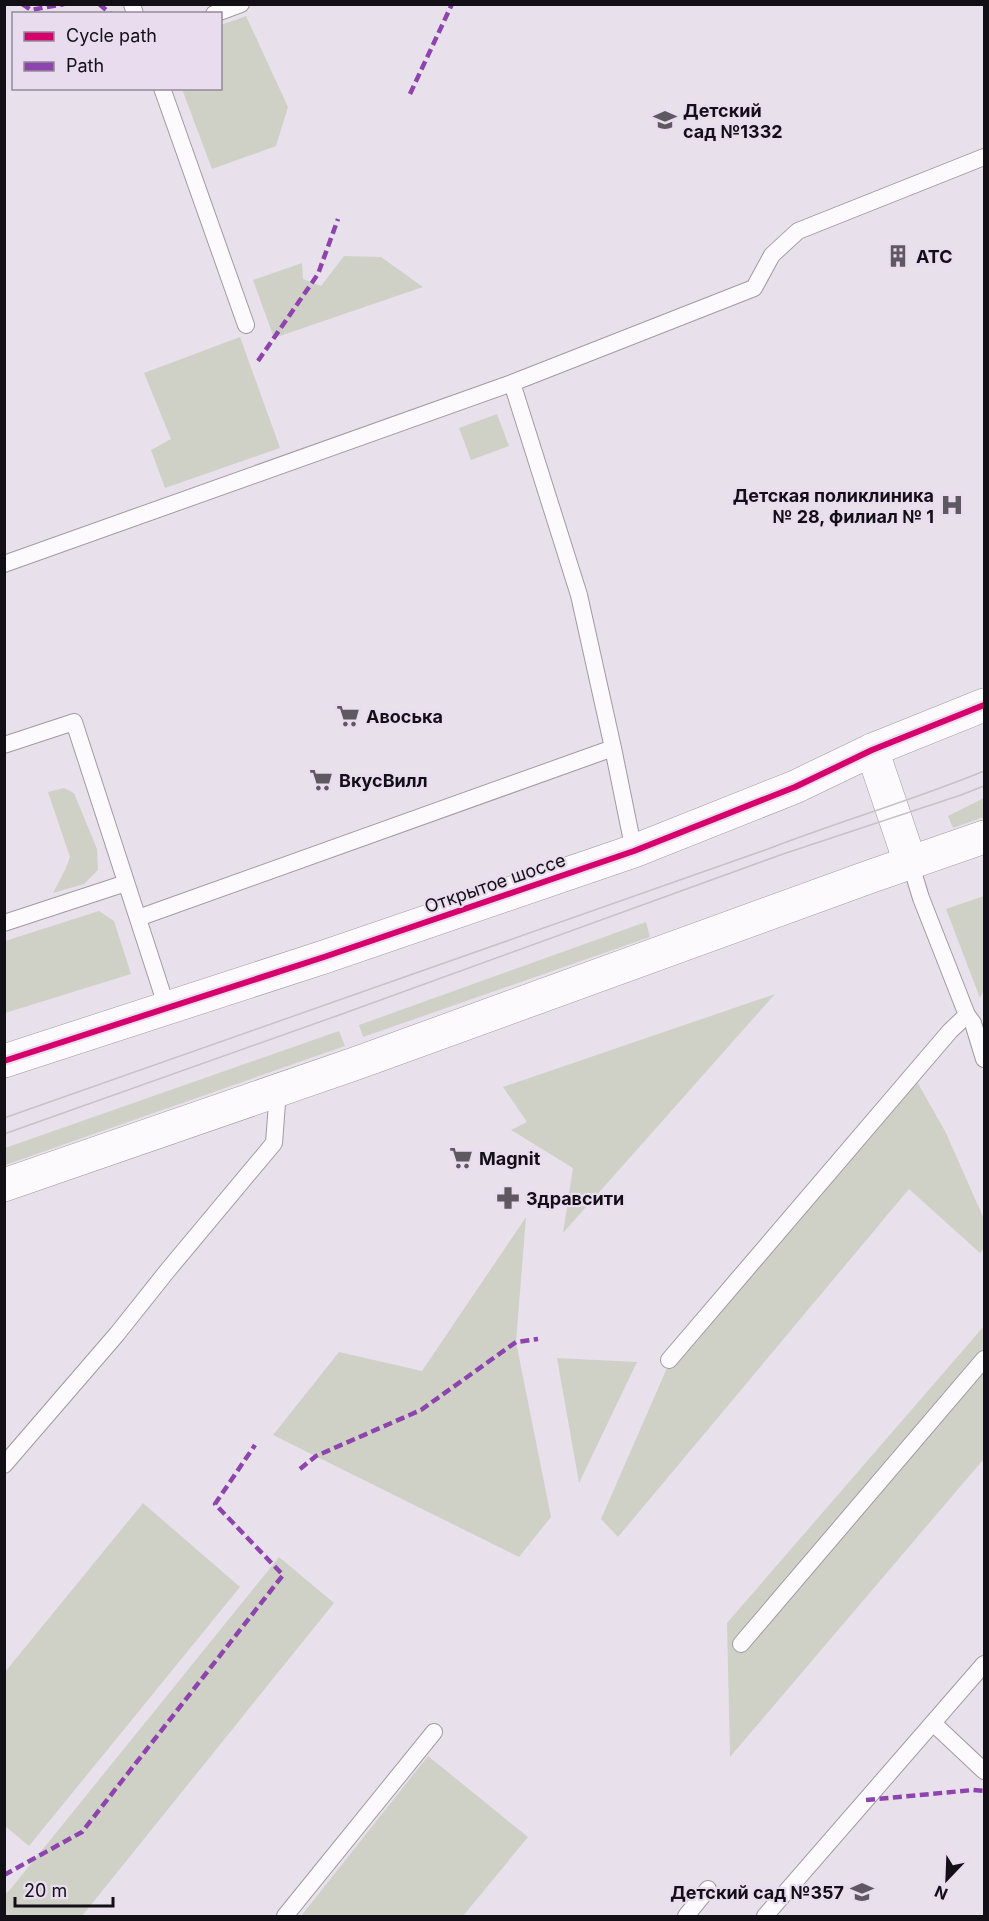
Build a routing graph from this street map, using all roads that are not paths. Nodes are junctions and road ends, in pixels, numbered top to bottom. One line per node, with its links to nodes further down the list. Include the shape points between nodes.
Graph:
1 (241, 4): 2 (lane)
2 (219, 12)
3 (163, 90): 5 (lane)
4 (984, 157): 6 (lane, via 798,231 772,255 754,288)
5 (246, 325)
6 (512, 383): 7 (lane); 10 (lane, via 579,595)
7 (4, 564)
8 (984, 705): 11 (street, Открытое шоссе)
9 (4, 745): 15 (lane, via 74,722)
10 (613, 748): 13 (lane); 16 (lane)
11 (872, 750): 13 (street, Открытое шоссе, via 795,787); 14 (street)
12 (984, 837): 14 (street)
13 (634, 851): 18 (street, Открытое шоссе)
14 (910, 862): 19 (lane, via 921,898); 22 (street)
15 (126, 883): 16 (lane); 17 (lane)
16 (138, 918): 18 (lane)
17 (4, 922)
18 (167, 1008): 21 (street, Открытое шоссе)
19 (975, 1023): 20 (lane); 25 (lane, via 942,1040)
20 (984, 1059)
21 (4, 1061)
22 (278, 1090): 23 (street); 26 (lane, via 274,1143)
23 (4, 1185)
24 (984, 1359): 27 (lane)
25 (669, 1360)
26 (4, 1465)
27 (741, 1644)
28 (984, 1664): 29 (lane)
29 (933, 1723): 31 (lane); 35 (lane)
30 (434, 1732): 33 (lane)
31 (984, 1771)
32 (708, 1889): 34 (lane)
33 (285, 1917)
34 (686, 1917)
35 (765, 1917)

